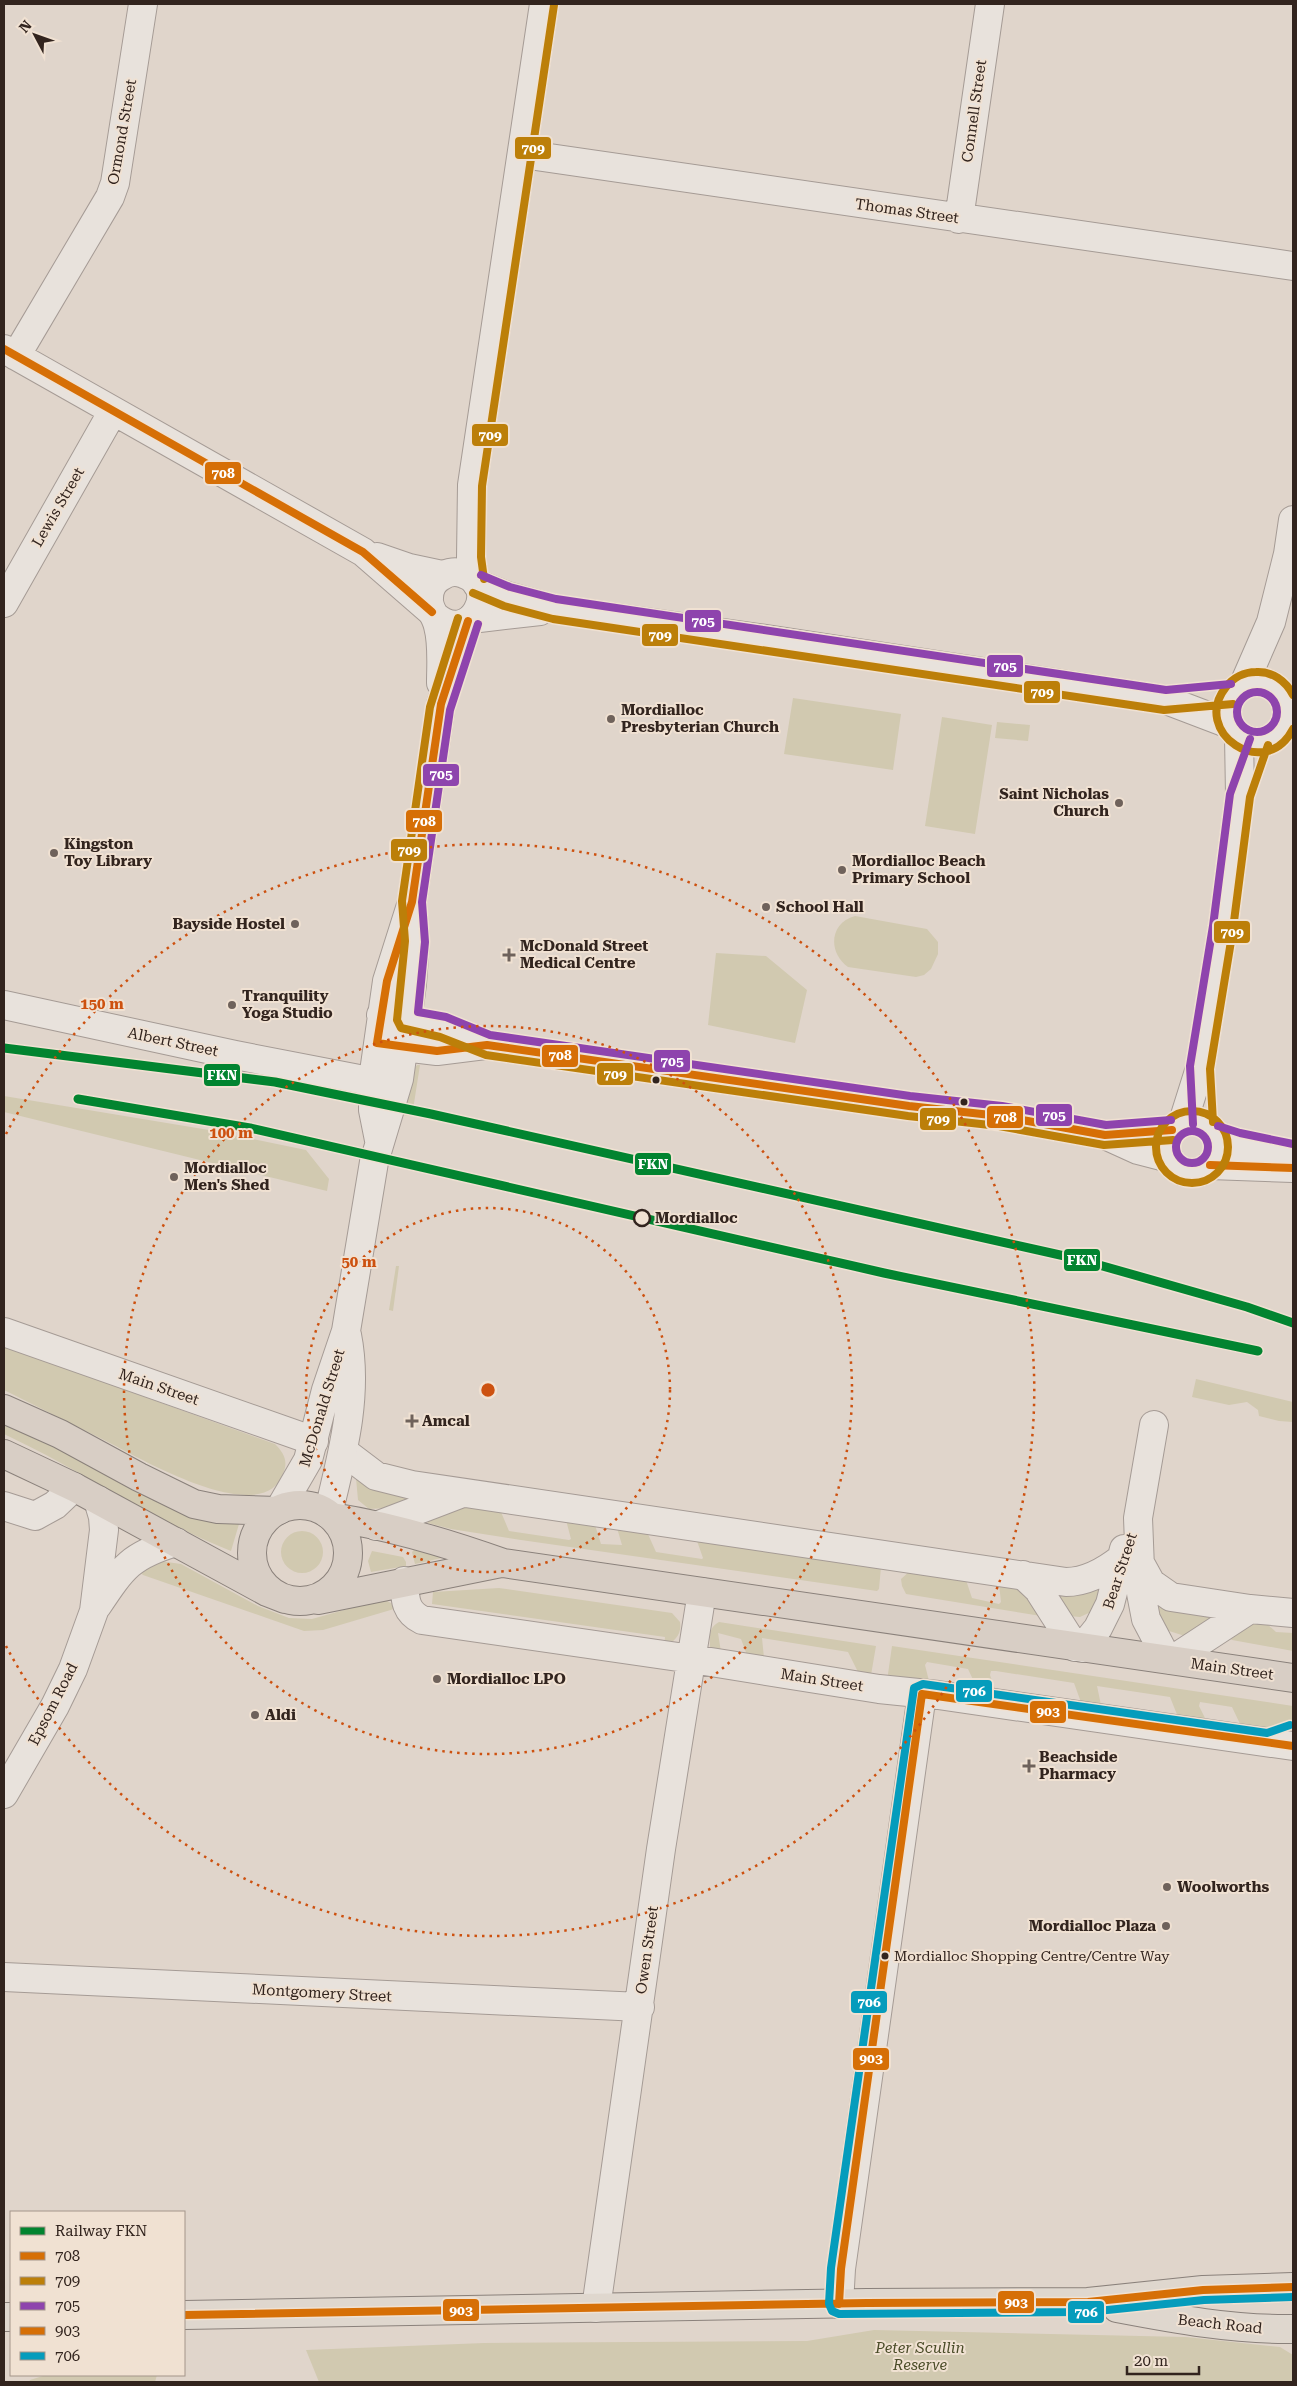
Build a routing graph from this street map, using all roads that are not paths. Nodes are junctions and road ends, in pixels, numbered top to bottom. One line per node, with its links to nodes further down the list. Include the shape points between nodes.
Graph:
1 (144, 4): 7 (street, Ormond Street, via 110,197)
2 (544, 4): 4 (street)
3 (990, 4): 5 (street, Connell Street)
4 (522, 154): 5 (street, Thomas Street); 9 (street)
5 (959, 219): 6 (street, Thomas Street)
6 (1293, 266)
7 (10, 352): 8 (street)
8 (113, 411): 11 (street); 14 (street, Lewis Street)
9 (472, 485): 12 (street); 13 (street, via 471,558)
10 (1293, 520): 18 (street)
11 (363, 552): 12 (street, via 408,568); 16 (street)
12 (444, 575): 13 (street, via 458,572); 16 (street, via 434,582 429,591)
13 (476, 582): 15 (street, via 507,596); 17 (street, via 481,600)
14 (4, 603)
15 (554, 609): 17 (street); 21 (street)
16 (434, 614): 17 (street, via 453,625); 22 (street, McDonald Street, via 440,635)
17 (470, 620): 22 (street, McDonald Street)
18 (1271, 622): 19 (street); 20 (street)
19 (1238, 689): 20 (street, via 1262,682); 21 (street); 23 (street, via 1226,713)
20 (1283, 697): 23 (street, via 1285,723)
21 (1166, 700): 23 (street)
22 (441, 704): 25 (street, McDonald Street, via 412,902 387,981)
23 (1260, 732): 30 (street, via 1240,795)
24 (4, 1006): 29 (street, Albert Street, via 235,1056)
25 (394, 1018): 26 (street, McDonald Street); 27 (street, via 443,1027); 28 (street, McDonald Street)
26 (377, 1043): 28 (street); 29 (street, McDonald Street)
27 (487, 1044): 28 (street, via 437,1051); 31 (street, via 909,1106 1000,1116)
28 (404, 1047): 32 (street, McDonald Street, via 392,1106)
29 (373, 1079): 32 (street, McDonald Street, via 373,1110)
30 (1193, 1128): 31 (street); 33 (street, via 1237,1143); 34 (street, via 1166,1144); 35 (street, via 1217,1151)
31 (1105, 1135): 34 (street, via 1138,1150)
32 (379, 1142): 37 (street, McDonald Street)
33 (1293, 1154)
34 (1169, 1158): 35 (street, via 1180,1170 1187,1172)
35 (1210, 1165): 36 (street)
36 (1293, 1168)
37 (346, 1331): 41 (street, McDonald Street, via 326,1390); 42 (street, McDonald Street, via 352,1382)
38 (4, 1332): 41 (street, Main Street)
39 (4, 1409): 48 (highway, via 60,1434 194,1504 218,1509)
40 (1154, 1425): 52 (street, Bear Street)
41 (314, 1441): 42 (street, Main Street); 48 (street, McDonald Street, via 302,1473)
42 (343, 1451): 45 (street, via 380,1478); 49 (street, McDonald Street)
43 (4, 1454): 44 (highway, Main Street)
44 (74, 1487): 46 (highway, Main Street); 47 (street, via 55,1505 35,1516)
45 (464, 1492): 50 (street); 54 (street)
46 (98, 1500): 51 (highway, Main Street); 59 (street, Epsom Road, via 104,1530)
47 (4, 1506)
48 (278, 1510): 49 (highway, via 308,1506); 57 (highway, via 260,1526 254,1539 254,1569 272,1592)
49 (330, 1516): 50 (highway, Main Street); 57 (highway, via 345,1537 348,1553 345,1569 332,1589 318,1598)
50 (376, 1526): 53 (highway, Main Street, via 449,1544)
51 (176, 1542): 57 (highway, Main Street, via 267,1592); 59 (street, Epsom Road, via 143,1553 128,1564)
52 (1131, 1560): 54 (street, via 1073,1582); 58 (street, via 1151,1583 1170,1597); 61 (street, Bear Street, via 1098,1628); 63 (street, Bear Street, via 1143,1612)
53 (503, 1563): 55 (highway, Main Street); 56 (highway, Main Street)
54 (1023, 1575): 61 (street, via 1038,1589)
55 (404, 1582): 57 (highway, Main Street, via 319,1600); 62 (street, Main Street, via 407,1607 422,1620)
56 (702, 1592): 61 (highway, Main Street); 62 (street, Owen Street)
57 (294, 1600)
58 (1250, 1609): 60 (street); 63 (street, Main Street)
59 (94, 1611): 68 (street, Epsom Road, via 73,1669 55,1706)
60 (1293, 1613)
61 (1078, 1647): 63 (highway, Main Street)
62 (692, 1659): 65 (street, Main Street); 70 (street, Owen Street, via 661,1849)
63 (1169, 1660): 64 (highway, Main Street)
64 (1293, 1678)
65 (922, 1694): 67 (street, Main Street); 73 (street, via 840,2268)
66 (1293, 1735): 67 (street, Main Street)
67 (1281, 1745)
68 (4, 1794)
69 (4, 1977): 70 (street, Montgomery Street)
70 (640, 2007): 74 (street, Owen Street)
71 (1293, 2287): 72 (main road, Beach Road, via 1204,2290)
72 (1088, 2302): 73 (main road, Beach Road); 76 (main road, Beach Road, via 1167,2318)
73 (839, 2304): 74 (main road, Beach Road)
74 (596, 2308): 75 (main road, Beach Road)
75 (185, 2314)
76 (1293, 2330)

